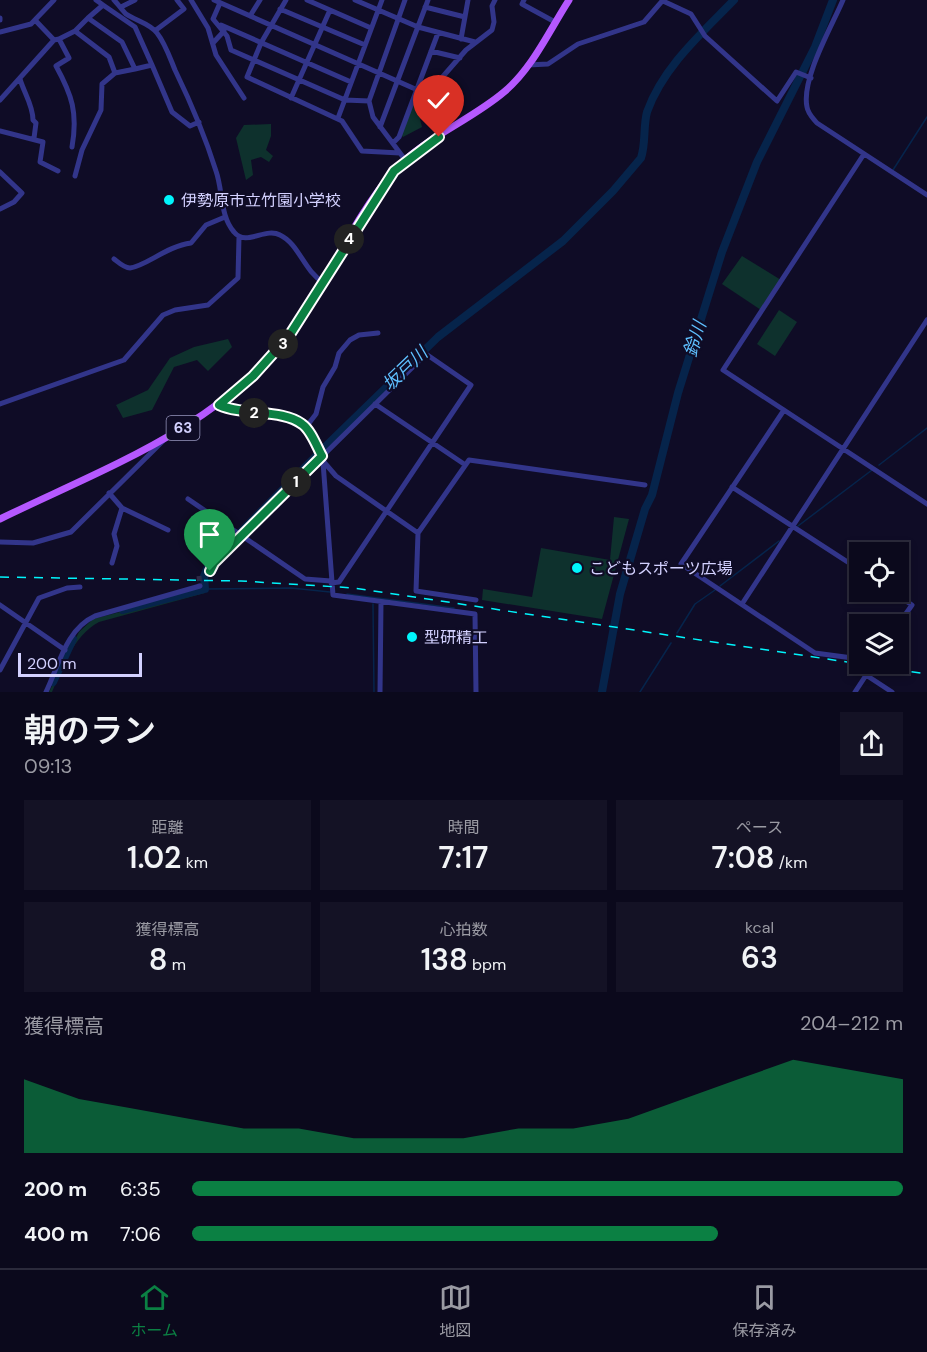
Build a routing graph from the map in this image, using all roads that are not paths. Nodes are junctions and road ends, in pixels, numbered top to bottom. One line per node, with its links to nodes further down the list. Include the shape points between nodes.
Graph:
1 (54, 0): 34 (street)
2 (96, 0): 23 (street)
3 (114, 0): 24 (street)
4 (135, 0): 24 (street)
5 (177, 0): 41 (street, via 184,9)
6 (191, 0): 49 (street)
7 (214, 0): 22 (street)
8 (235, 0): 25 (street)
9 (260, 0): 30 (street)
10 (286, 0): 27 (street)
11 (307, 0): 28 (street)
12 (355, 0): 29 (street)
13 (382, 0): 29 (street)
14 (405, 0): 33 (street)
15 (428, 0): 26 (street)
16 (468, 0): 31 (street)
17 (495, 0): 48 (street, via 494,26)
18 (524, 0): 35 (street, via 522,3)
19 (569, 0): 35 (main road, 63)
20 (663, 0): 59 (street, via 644,22 578,44 548,64); 63 (street, via 691,14 703,34 777,101 796,72)
21 (843, 0): 63 (street)
22 (220, 3): 25 (street); 36 (street, via 213,20)
23 (103, 5): 32 (street); 58 (street, via 135,27)
24 (121, 7): 41 (street, via 126,14)
25 (230, 7): 30 (street)
26 (425, 8): 31 (street); 39 (street)
27 (280, 9): 37 (street); 38 (street)
28 (330, 10): 38 (street); 40 (street)
29 (378, 10): 33 (street); 40 (street)
30 (250, 16): 37 (street)
31 (465, 17): 46 (street)
32 (88, 18): 42 (street); 60 (street, via 122,42)
33 (398, 18): 39 (street); 61 (street)
34 (35, 20): 44 (street); 47 (street)
35 (555, 22): 59 (main road, 63)
36 (219, 24): 43 (street); 50 (street)
37 (270, 24): 50 (street); 51 (street)
38 (322, 26): 51 (street); 52 (street)
39 (418, 27): 45 (street); 66 (street)
40 (371, 28): 52 (street)
41 (156, 30): 75 (street)
42 (75, 31): 47 (street); 62 (street, via 109,57)
43 (224, 31): 49 (street); 55 (street, via 231,50)
44 (0, 32)
45 (438, 33): 46 (street); 53 (street)
46 (461, 39): 48 (street)
47 (56, 40): 64 (street); 80 (street, via 69,58 56,66 71,96)
48 (475, 42): 54 (street)
49 (213, 43): 69 (street, via 222,67)
50 (261, 43): 55 (street); 56 (street)
51 (315, 44): 56 (street); 57 (street)
52 (365, 45): 57 (street)
53 (431, 51): 54 (street); 68 (street)
54 (460, 58): 68 (street, via 432,88)
55 (253, 60): 65 (street); 70 (street, via 247,77)
56 (306, 63): 65 (street); 67 (street)
57 (358, 64): 61 (street); 67 (street)
58 (152, 65): 60 (street); 75 (street, via 172,112 189,126)
59 (528, 65): 83 (main road, 63, via 503,93)
60 (135, 69): 62 (street)
61 (377, 72): 66 (street); 73 (street)
62 (115, 73): 86 (street, via 102,84 101,110 82,150)
63 (809, 77): 82 (street, via 809,114)
64 (20, 78): 71 (street); 78 (street, via 33,106)
65 (299, 80): 70 (street); 72 (street)
66 (398, 81): 68 (street); 76 (street)
67 (351, 82): 72 (street)
68 (416, 90): 79 (street)
69 (244, 98)
70 (291, 98): 74 (street)
71 (0, 99)
72 (345, 100): 73 (street); 74 (street)
73 (369, 100): 76 (street)
74 (338, 118): 81 (street, via 362,151)
75 (199, 122): 89 (street, via 218,177)
76 (380, 127): 79 (street)
77 (0, 130): 78 (street)
78 (34, 138): 84 (street, via 43,142 40,162)
79 (393, 143): 81 (street)
80 (72, 147)
81 (400, 153): 83 (street)
82 (864, 154): 87 (street); 98 (street, via 723,370)
83 (406, 160): 92 (main road, 63, via 386,181)
84 (58, 171)
85 (0, 172): 88 (street, via 22,193)
86 (75, 176)
87 (927, 195)
88 (0, 209)
89 (225, 217): 90 (street); 91 (street, via 206,225 191,243 172,246 132,267)
90 (239, 237): 92 (street, via 270,232 280,235); 95 (street, via 238,278 216,300 163,315 124,360)
91 (114, 259)
92 (323, 282): 97 (main road, 63, via 273,355)
93 (927, 320): 102 (street)
94 (378, 333): 99 (street, via 359,335 339,353 316,414)
95 (0, 404)
96 (375, 404): 101 (street); 101 (street, via 426,354 471,385); 103 (street)
97 (219, 405): 99 (street, via 292,419); 100 (main road, 63)
98 (784, 410): 102 (street); 106 (street)
99 (306, 427): 103 (street)
100 (166, 437): 107 (street); 112 (main road, 63)
101 (432, 442): 104 (street); 111 (street)
102 (843, 448): 109 (street); 113 (street)
103 (322, 459): 111 (street, via 336,476); 116 (street); 121 (street)
104 (464, 464): 105 (street, via 469,460); 115 (street)
105 (645, 485)
106 (732, 487): 113 (street); 127 (street, via 681,564)
107 (109, 493): 110 (street); 117 (street, via 71,532 33,543)
108 (188, 499): 116 (street)
109 (927, 504)
110 (122, 508): 114 (street); 118 (street, via 114,534 117,546)
111 (386, 510): 115 (street); 121 (street, via 339,582)
112 (0, 519)
113 (793, 527): 119 (street); 127 (street)
114 (168, 530)
115 (418, 533): 124 (street, via 416,591)
116 (242, 536): 120 (street); 121 (street, via 305,579)
117 (0, 542)
118 (112, 563)
119 (849, 563)
120 (210, 571)
121 (331, 582): 125 (street, via 333,595)
122 (200, 586): 131 (street, via 90,618 74,633)
123 (80, 587): 130 (street, via 39,598)
124 (476, 600)
125 (381, 602): 136 (street); 137 (street, via 476,615)
126 (908, 602): 129 (street, via 912,605)
127 (742, 604): 132 (street, via 815,653)
128 (0, 605): 130 (street)
129 (906, 614)
130 (25, 623): 131 (street); 133 (street)
131 (65, 650): 135 (street)
132 (849, 658)
133 (1, 666)
134 (866, 675): 138 (street); 139 (street)
135 (46, 692)
136 (380, 692)
137 (476, 692)
138 (855, 692)
139 (892, 692)

